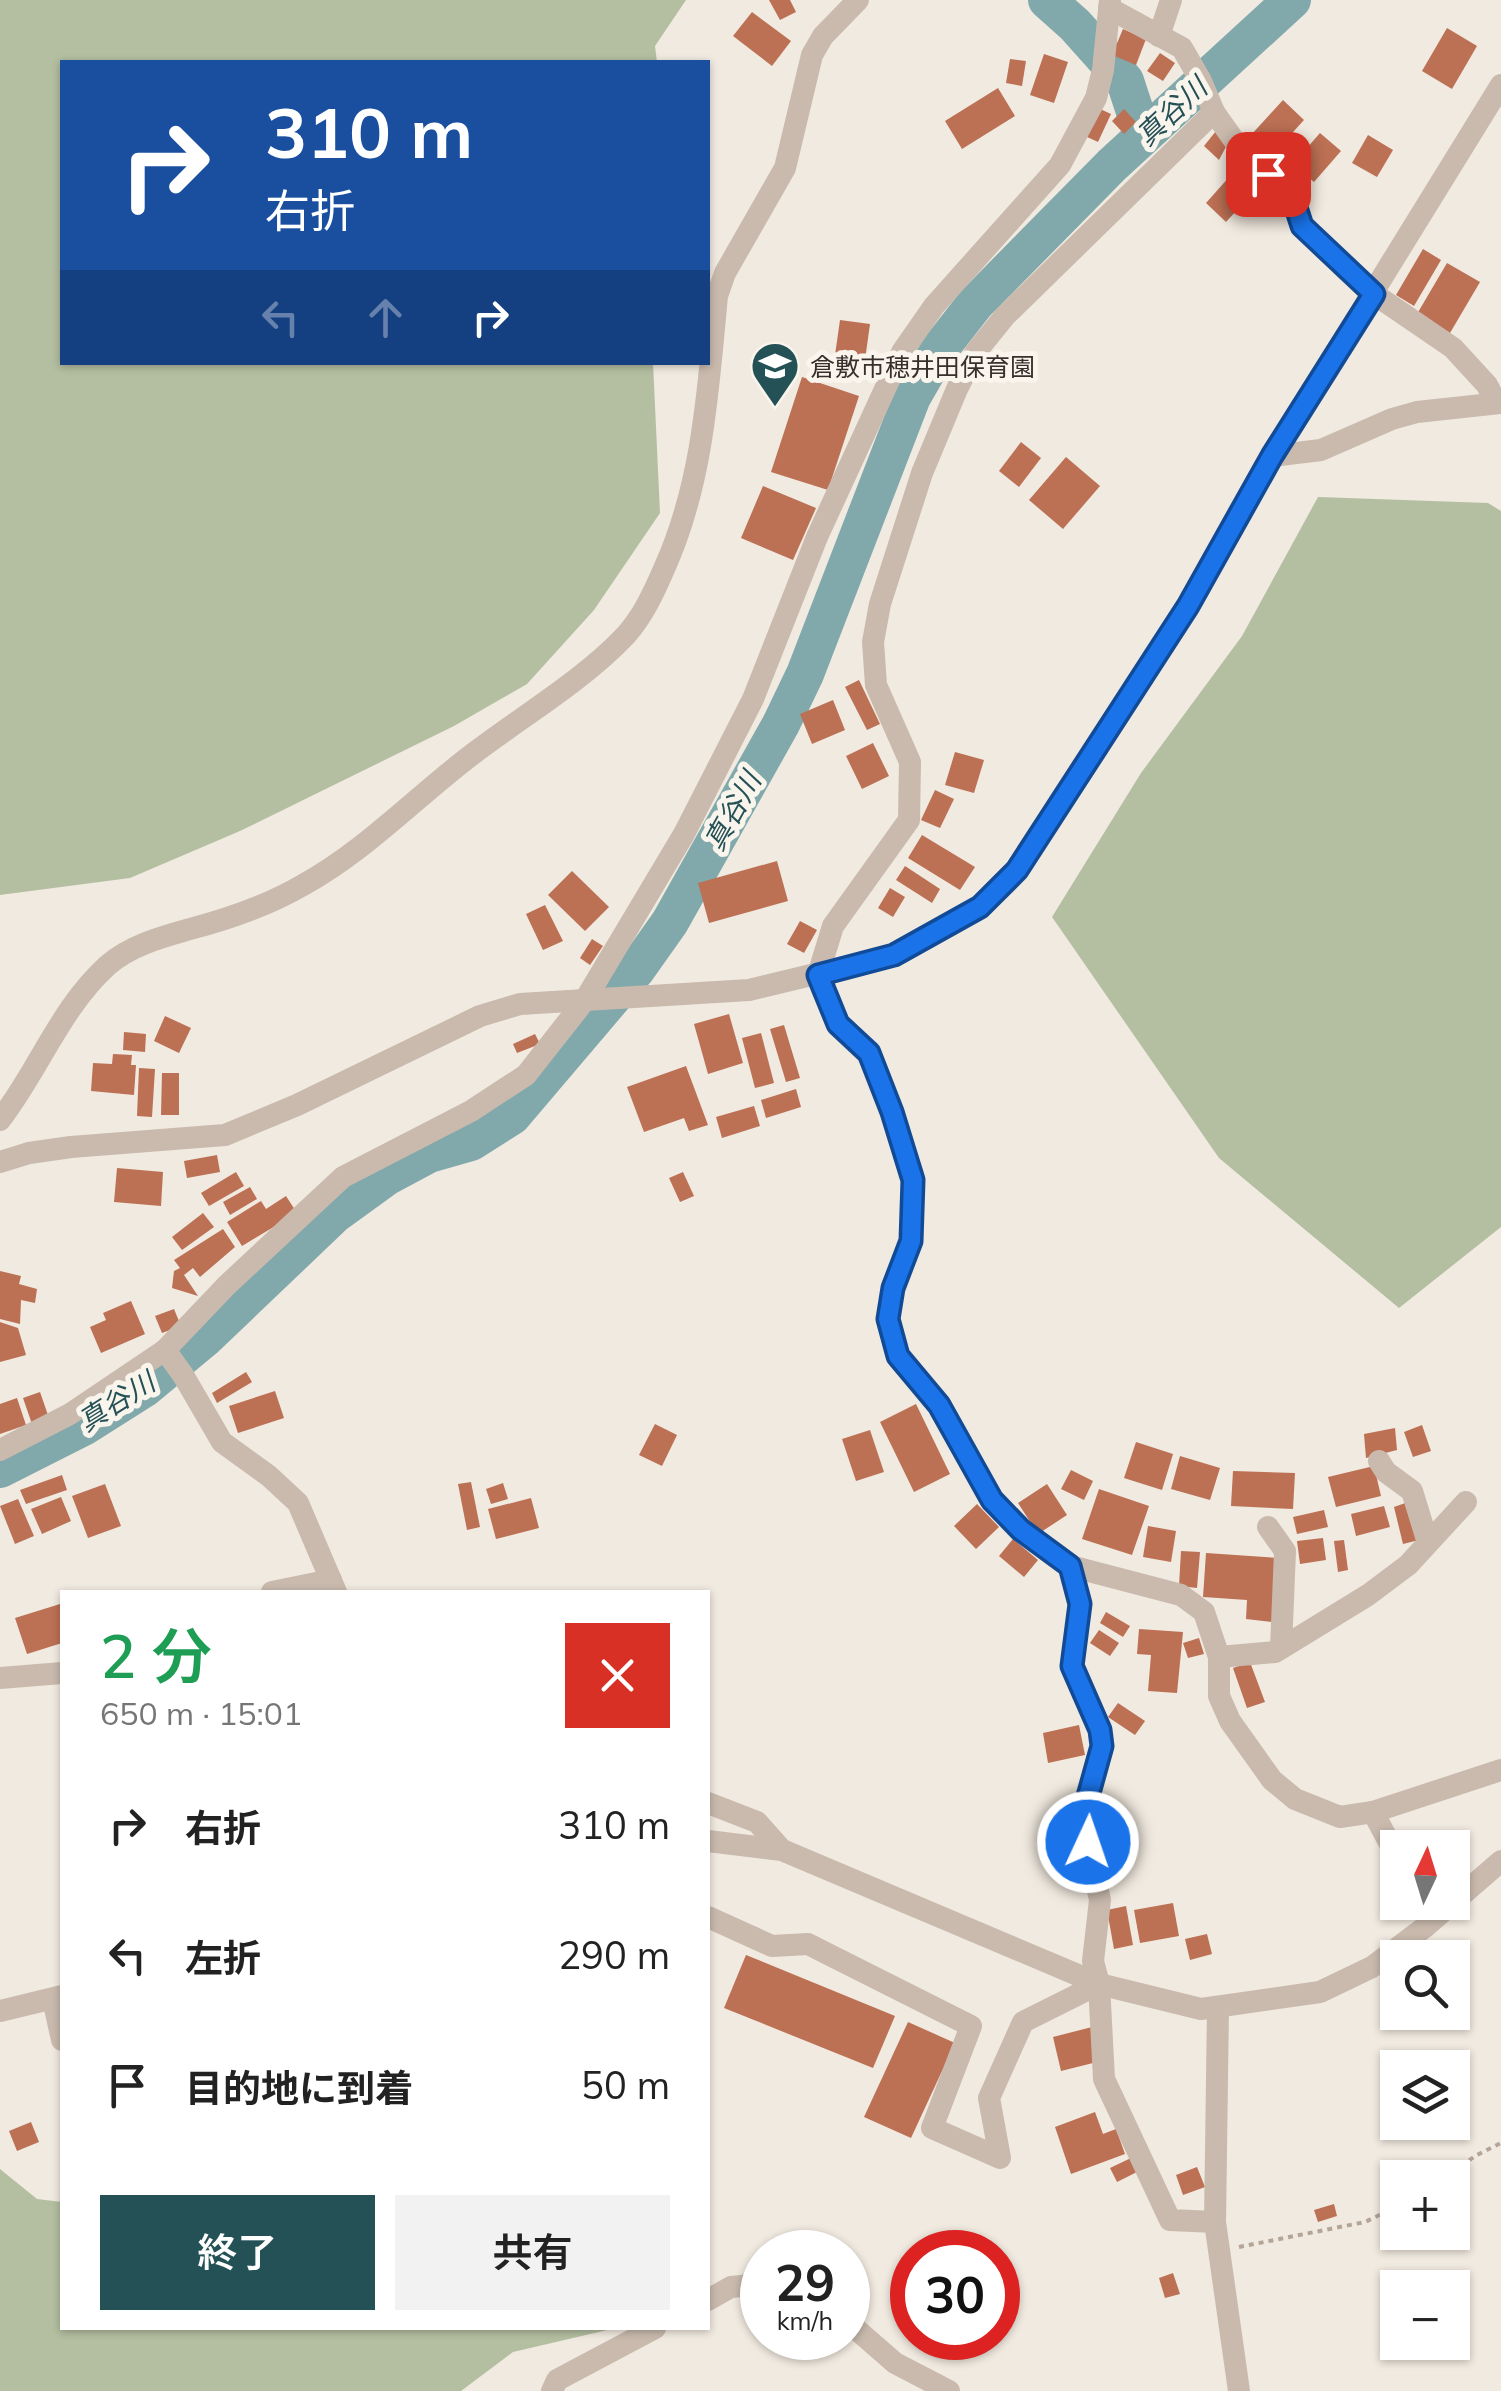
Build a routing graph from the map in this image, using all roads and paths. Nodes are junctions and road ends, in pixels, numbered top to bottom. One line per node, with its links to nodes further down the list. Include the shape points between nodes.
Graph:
1 (858, 0): 12 (street, via 812,55 785,168 725,273 700,458 682,530 650,601 626,634 376,836 304,885 158,936 109,964 76,1002)
2 (1171, 0): 4 (street)
3 (1110, 4): 4 (street); 11 (street, via 1096,98 1060,166 934,306 902,352 753,699)
4 (1159, 36): 6 (street, via 1182,48)
5 (1501, 86): 7 (street)
6 (1214, 112): 7 (street, via 1243,153 1292,195 1302,226); 10 (street, via 1005,316 957,388 922,473 873,642 876,684 910,762 910,820 833,926)
7 (1374, 294): 8 (street, via 1452,348); 9 (street)
8 (1498, 402): 9 (street, via 1392,418 1321,450)
9 (1272, 456): 10 (street, via 1188,606 1017,870 980,907 894,955)
10 (818, 975): 11 (street, via 749,990); 20 (street, via 838,1024 869,1053 913,1180 911,1241 888,1319 898,1356 939,1405 992,1500)
11 (592, 1000): 13 (street, via 520,1004 480,1016 226,1135 29,1153); 14 (street, via 526,1076 344,1177 227,1286)
12 (0, 1120)
13 (0, 1162)
14 (167, 1353): 15 (street); 21 (street, via 222,1442 298,1503)
15 (0, 1450)
16 (1379, 1461): 19 (street, via 1412,1491)
17 (1466, 1502): 19 (street)
18 (1268, 1527): 23 (street, via 1286,1551)
19 (1428, 1543): 23 (street, via 1368,1595)
20 (1070, 1566): 24 (street, via 1182,1596 1204,1612); 37 (street, via 1080,1604 1072,1666 1102,1746 1082,1818 1100,1900 1092,1961)
21 (333, 1586): 22 (street)
22 (292, 1590)
23 (1282, 1648): 24 (street)
24 (1220, 1657): 29 (street, via 1219,1696 1272,1780 1295,1799 1340,1817)
25 (60, 1674): 26 (street)
26 (0, 1678)
27 (1501, 1770): 29 (street)
28 (710, 1803): 32 (street, via 757,1822)
29 (1372, 1812): 30 (street)
30 (1382, 1830)
31 (710, 1842): 32 (street)
32 (782, 1850): 37 (street)
33 (1501, 1861): 34 (street)
34 (1470, 1882)
35 (710, 1918): 37 (street, via 772,1946 808,1944 972,2026 932,2128 1000,2158 989,2098 1024,2022)
36 (1418, 1920): 39 (street, via 1372,1968 1320,1992)
37 (1098, 1984): 39 (street, via 1201,2009); 44 (street, via 1104,2079 1170,2220)
38 (58, 1997): 40 (street)
39 (1218, 2007): 44 (street)
40 (0, 2010)
41 (1501, 2144): 42 (path)
42 (1470, 2160)
43 (1380, 2215): 45 (path)
44 (1215, 2222): 45 (street)
45 (1220, 2250): 52 (street)
46 (740, 2286): 47 (street)
47 (710, 2299)
48 (652, 2330): 50 (street, via 557,2380)
49 (870, 2341): 51 (street)
50 (552, 2391)
51 (949, 2391)
52 (1239, 2391)

